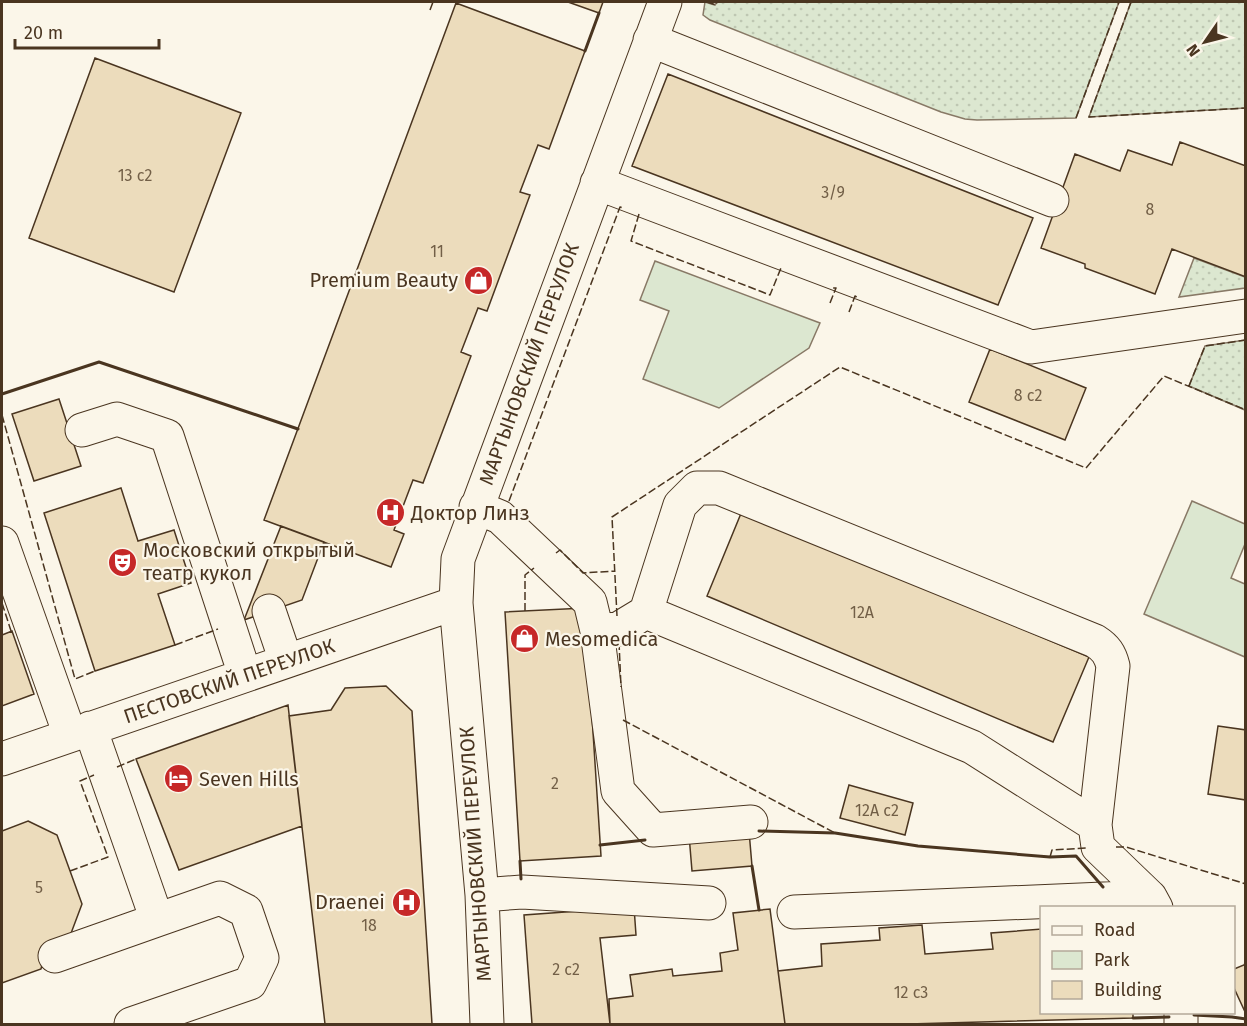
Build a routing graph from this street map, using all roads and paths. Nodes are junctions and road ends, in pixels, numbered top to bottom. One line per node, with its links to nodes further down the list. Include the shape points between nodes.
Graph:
1 (665, 2): 2 (street, МАРТЫНОВСКИЙ ПЕРЕУЛОК)
2 (650, 40): 3 (street, МАРТЫНОВСКИЙ ПЕРЕУЛОК); 4 (street)
3 (597, 183): 5 (street, via 1031,347); 7 (street, МАРТЫНОВСКИЙ ПЕРЕУЛОК)
4 (1052, 200)
5 (1245, 316)
6 (82, 430): 14 (street, via 117,419 167,436)
7 (476, 507): 9 (street, МАРТЫНОВСКИЙ ПЕРЕУЛОК, via 458,559); 12 (street, via 500,516 590,602)
8 (2, 543): 15 (street)
9 (456, 603): 13 (street, ПЕСТОВСКИЙ ПЕРЕУЛОК); 19 (street, МАРТЫНОВСКИЙ ПЕРЕУЛОК)
10 (269, 611): 13 (street)
11 (646, 612): 12 (street, via 618,629); 18 (street, via 972,747); 18 (street, via 680,505 697,488 707,486 1095,641 1105,647 1113,666)
12 (597, 631): 17 (street, via 618,791 653,830)
13 (286, 661): 14 (street, ПЕСТОВСКИЙ ПЕРЕУЛОК)
14 (245, 675): 15 (street, ПЕСТОВСКИЙ ПЕРЕУЛОК)
15 (80, 732): 16 (street, ПЕСТОВСКИЙ ПЕРЕУЛОК); 23 (street)
16 (2, 759)
17 (751, 822)
18 (1095, 825): 20 (street, via 1098,847)
19 (482, 895): 21 (street, via 522,892); 26 (street, МАРТЫНОВСКИЙ ПЕРЕУЛОК)
20 (1153, 902): 22 (street)
21 (709, 903)
22 (794, 912)
23 (157, 920): 24 (street); 25 (street, via 220,898 246,911 262,958 250,983)
24 (55, 956)
25 (131, 1024)
26 (487, 1024)

